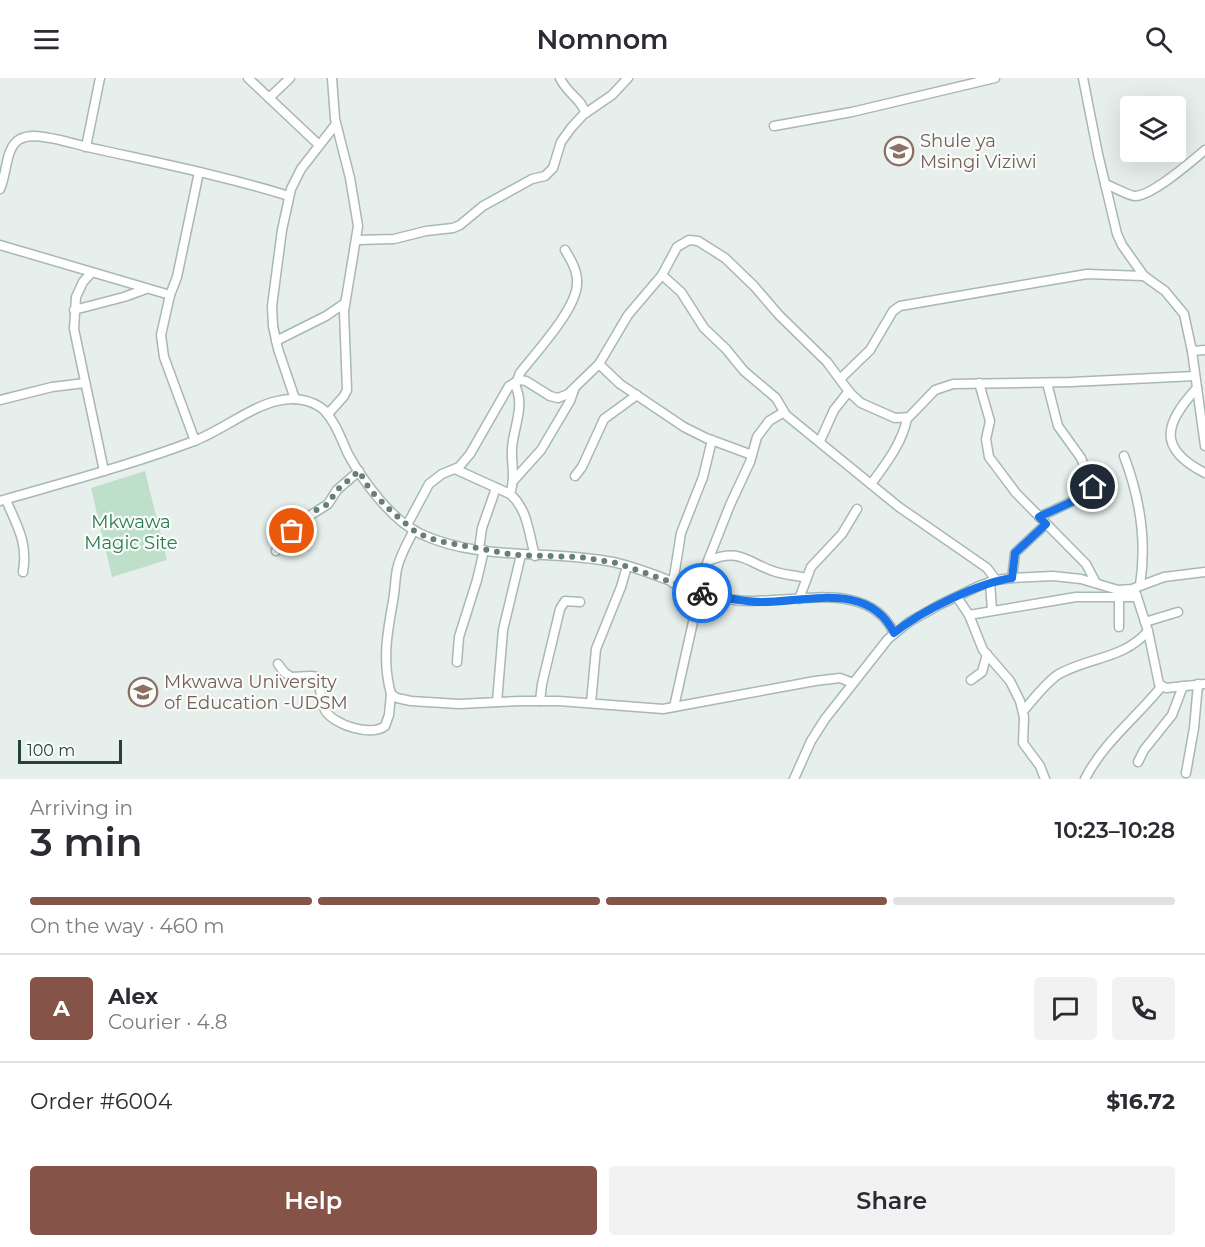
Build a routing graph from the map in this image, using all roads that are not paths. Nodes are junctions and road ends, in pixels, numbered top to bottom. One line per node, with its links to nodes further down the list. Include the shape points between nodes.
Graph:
1 (100, 78): 15 (street)
2 (248, 78): 10 (street)
3 (290, 78): 10 (street)
4 (332, 78): 12 (street)
5 (560, 78): 11 (street, via 584,106)
6 (628, 78): 11 (street, via 612,95)
7 (995, 78): 9 (street)
8 (1083, 78): 18 (street)
9 (978, 80): 13 (street)
10 (268, 98): 14 (street)
11 (585, 113): 21 (street, via 561,142 549,173 483,206 460,225 394,239)
12 (336, 124): 14 (street); 21 (street, via 353,195)
13 (774, 126)
14 (319, 145): 20 (street, via 300,169)
15 (86, 147): 17 (street); 19 (street, via 41,137 19,139 10,152)
16 (1205, 150): 18 (street, via 1169,180 1138,195)
17 (200, 172): 20 (street); 28 (street)
18 (1105, 184): 26 (street, via 1117,234)
19 (0, 189)
20 (289, 196): 31 (street, via 272,306)
21 (357, 240): 29 (street)
22 (0, 245): 24 (street)
23 (565, 250): 37 (street, via 578,282 573,300)
24 (91, 273): 27 (street); 30 (street, via 76,297)
25 (662, 275): 34 (street, via 628,315); 36 (street, via 682,242 706,245 754,286); 47 (street, via 681,292 704,328 744,371 771,392)
26 (1144, 276): 33 (street, via 1165,291 1184,314); 36 (street, via 1087,274 900,306 870,350)
27 (147, 288): 28 (street); 30 (street)
28 (170, 295): 52 (street, via 161,343)
29 (345, 303): 31 (street); 48 (street, via 347,390)
30 (74, 310): 40 (street)
31 (276, 341): 45 (street)
32 (1205, 350): 33 (street)
33 (1192, 351): 35 (street)
34 (599, 364): 42 (street); 44 (street)
35 (1195, 376): 39 (street); 41 (street)
36 (840, 379): 43 (street)
37 (515, 382): 42 (street, via 526,381 558,398); 57 (street, via 470,454); 62 (street, via 520,406 512,450)
38 (979, 382): 39 (street); 50 (street, via 940,388); 68 (street, via 990,421 986,439 989,457)
39 (1047, 382): 68 (street, via 1058,426 1081,458 1093,487)
40 (85, 383): 46 (street); 58 (street)
41 (1197, 388): 49 (street); 60 (street, via 1180,407 1171,427 1170,442 1178,454)
42 (574, 389): 62 (street, via 541,450)
43 (849, 392): 50 (street, via 870,409); 53 (street, via 834,410)
44 (637, 395): 51 (street, via 684,427); 61 (street, via 604,419)
45 (295, 399): 48 (street, via 315,403); 52 (street, via 268,403)
46 (0, 400)
47 (784, 412): 53 (street); 55 (street, via 763,427)
48 (328, 414): 59 (street)
49 (1203, 415): 54 (street)
50 (907, 418): 63 (street, via 895,447)
51 (712, 440): 55 (street); 81 (street, via 703,477 681,533)
52 (195, 441): 58 (street)
53 (820, 441): 63 (street)
54 (1205, 446)
55 (752, 454): 74 (street)
56 (1124, 456): 83 (street, via 1139,505 1143,567)
57 (455, 469): 64 (street); 69 (street, via 429,484)
58 (104, 471): 66 (street)
59 (359, 471): 69 (street, via 370,490); 71 (street, via 337,490 328,504 297,526)
60 (1205, 473)
61 (575, 476)
62 (514, 480): 65 (street)
63 (871, 484): 80 (street, via 987,568)
64 (496, 488): 65 (street); 70 (street, via 482,528)
65 (510, 494): 73 (street, via 524,512)
66 (3, 500): 76 (street, via 23,539)
67 (857, 509): 78 (street)
68 (1042, 520): 79 (street, via 1015,553); 82 (street, via 1086,564)
69 (411, 527): 70 (street, via 438,541); 103 (street, via 397,567 387,630)
70 (482, 550): 72 (street); 96 (street, via 459,637)
71 (276, 551)
72 (521, 555): 73 (street); 105 (street, via 503,630)
73 (536, 556): 75 (street, via 580,557)
74 (710, 560): 78 (street, via 736,555 772,571); 84 (street)
75 (627, 566): 81 (street); 106 (street, via 596,649)
76 (23, 572)
77 (1205, 572): 83 (street, via 1164,577)
78 (806, 578): 87 (street)
79 (1012, 578): 80 (street); 82 (street, via 1053,576)
80 (993, 581): 85 (street); 89 (street)
81 (673, 583): 84 (street)
82 (1096, 583): 83 (street, via 1112,590)
83 (1136, 590): 86 (street); 92 (street)
84 (699, 592): 87 (street, via 750,602); 107 (street)
85 (957, 597): 91 (street); 94 (street)
86 (1119, 597): 89 (street, via 1076,597); 93 (street)
87 (799, 599): 94 (street, via 834,597 867,606 885,618)
88 (580, 602): 104 (street, via 565,601 560,609)
89 (992, 610): 91 (street)
90 (1178, 612): 92 (street)
91 (969, 615): 95 (street)
92 (1147, 626): 102 (street); 108 (street, via 1141,640 1126,650 1057,675)
93 (1119, 627)
94 (894, 633): 99 (street)
95 (987, 654): 98 (street, via 982,672); 108 (street, via 1010,681)
96 (457, 662)
97 (278, 664): 103 (street, via 291,677 317,677 328,715 364,730 385,726)
98 (971, 680)
99 (853, 683): 107 (street, via 840,678 814,681); 111 (street, via 816,734)
100 (1202, 684): 101 (street); 110 (street)
101 (1183, 686): 102 (street); 109 (street, via 1172,715)
102 (1161, 687): 113 (street, via 1099,754)
103 (391, 694): 105 (street, via 411,701)
104 (540, 701): 105 (street); 106 (street)
105 (497, 702)
106 (591, 703): 107 (street, via 648,709)
107 (674, 707)
108 (1023, 711): 112 (street, via 1023,743)
109 (1138, 762)
110 (1186, 773)
111 (794, 779)
112 (1045, 779)
113 (1085, 779)

